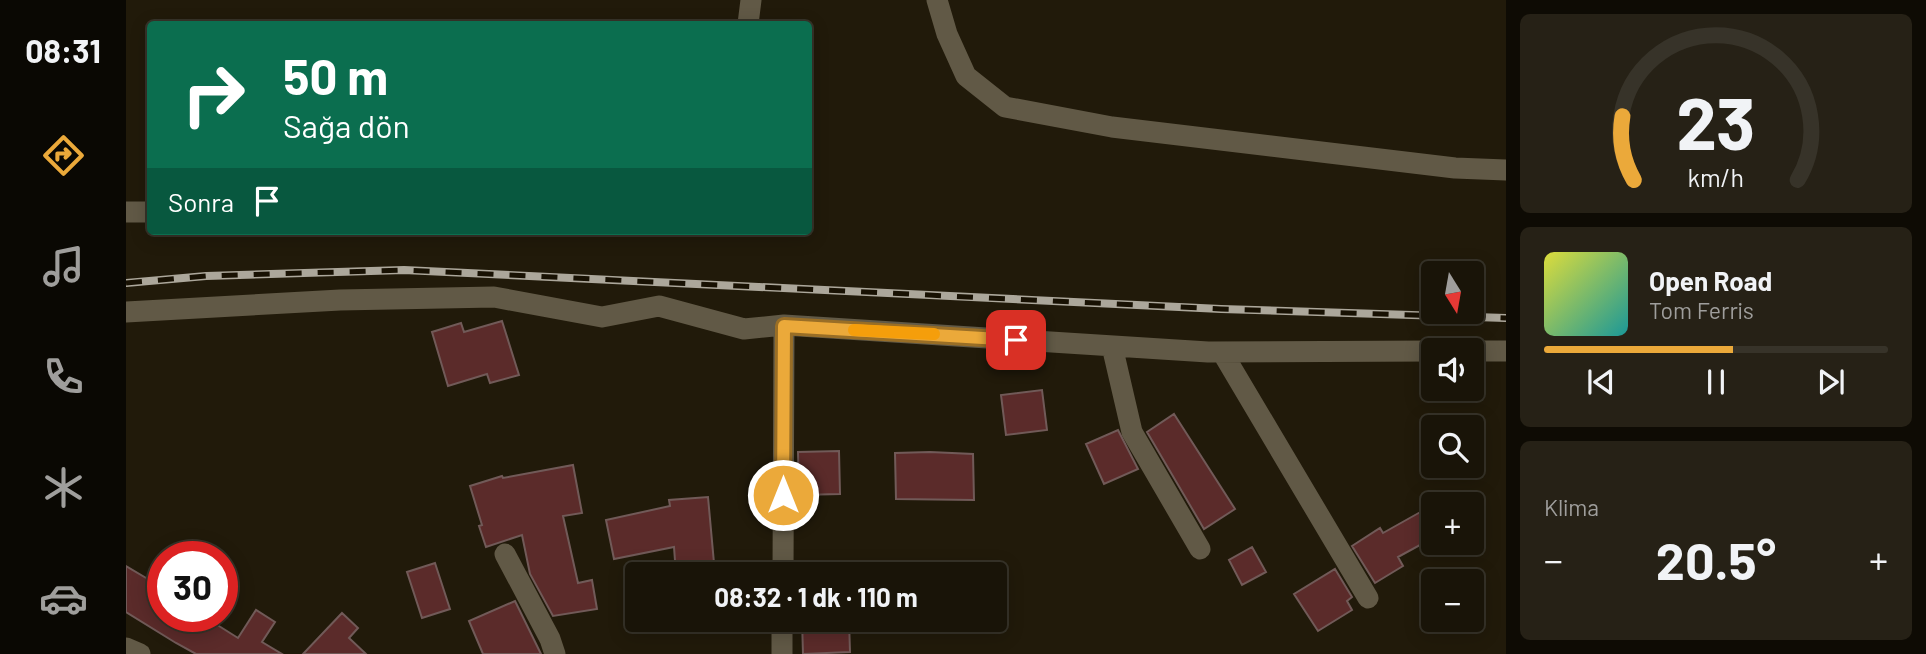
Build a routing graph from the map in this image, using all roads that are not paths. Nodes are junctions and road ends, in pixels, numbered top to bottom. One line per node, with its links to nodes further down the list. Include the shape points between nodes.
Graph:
1 (751, 0): 3 (street)
2 (937, 0): 4 (street, via 966,76 1005,107 1112,127 1455,169)
3 (748, 21)
4 (1506, 170)
5 (126, 212): 6 (street)
6 (147, 212)
7 (126, 312): 8 (street, via 340,300 494,298 602,317 659,306 744,329)
8 (784, 326): 9 (street); 16 (street)
9 (1112, 346): 13 (street); 14 (street, via 1132,432)
10 (1421, 351): 13 (street)
11 (1484, 351): 12 (street)
12 (1506, 351)
13 (1222, 352): 17 (street)
14 (1200, 549)
15 (505, 554): 21 (street)
16 (783, 562)
17 (1368, 598)
18 (782, 632): 22 (street)
19 (126, 648): 20 (street)
20 (140, 654)
21 (555, 654)
22 (782, 654)

